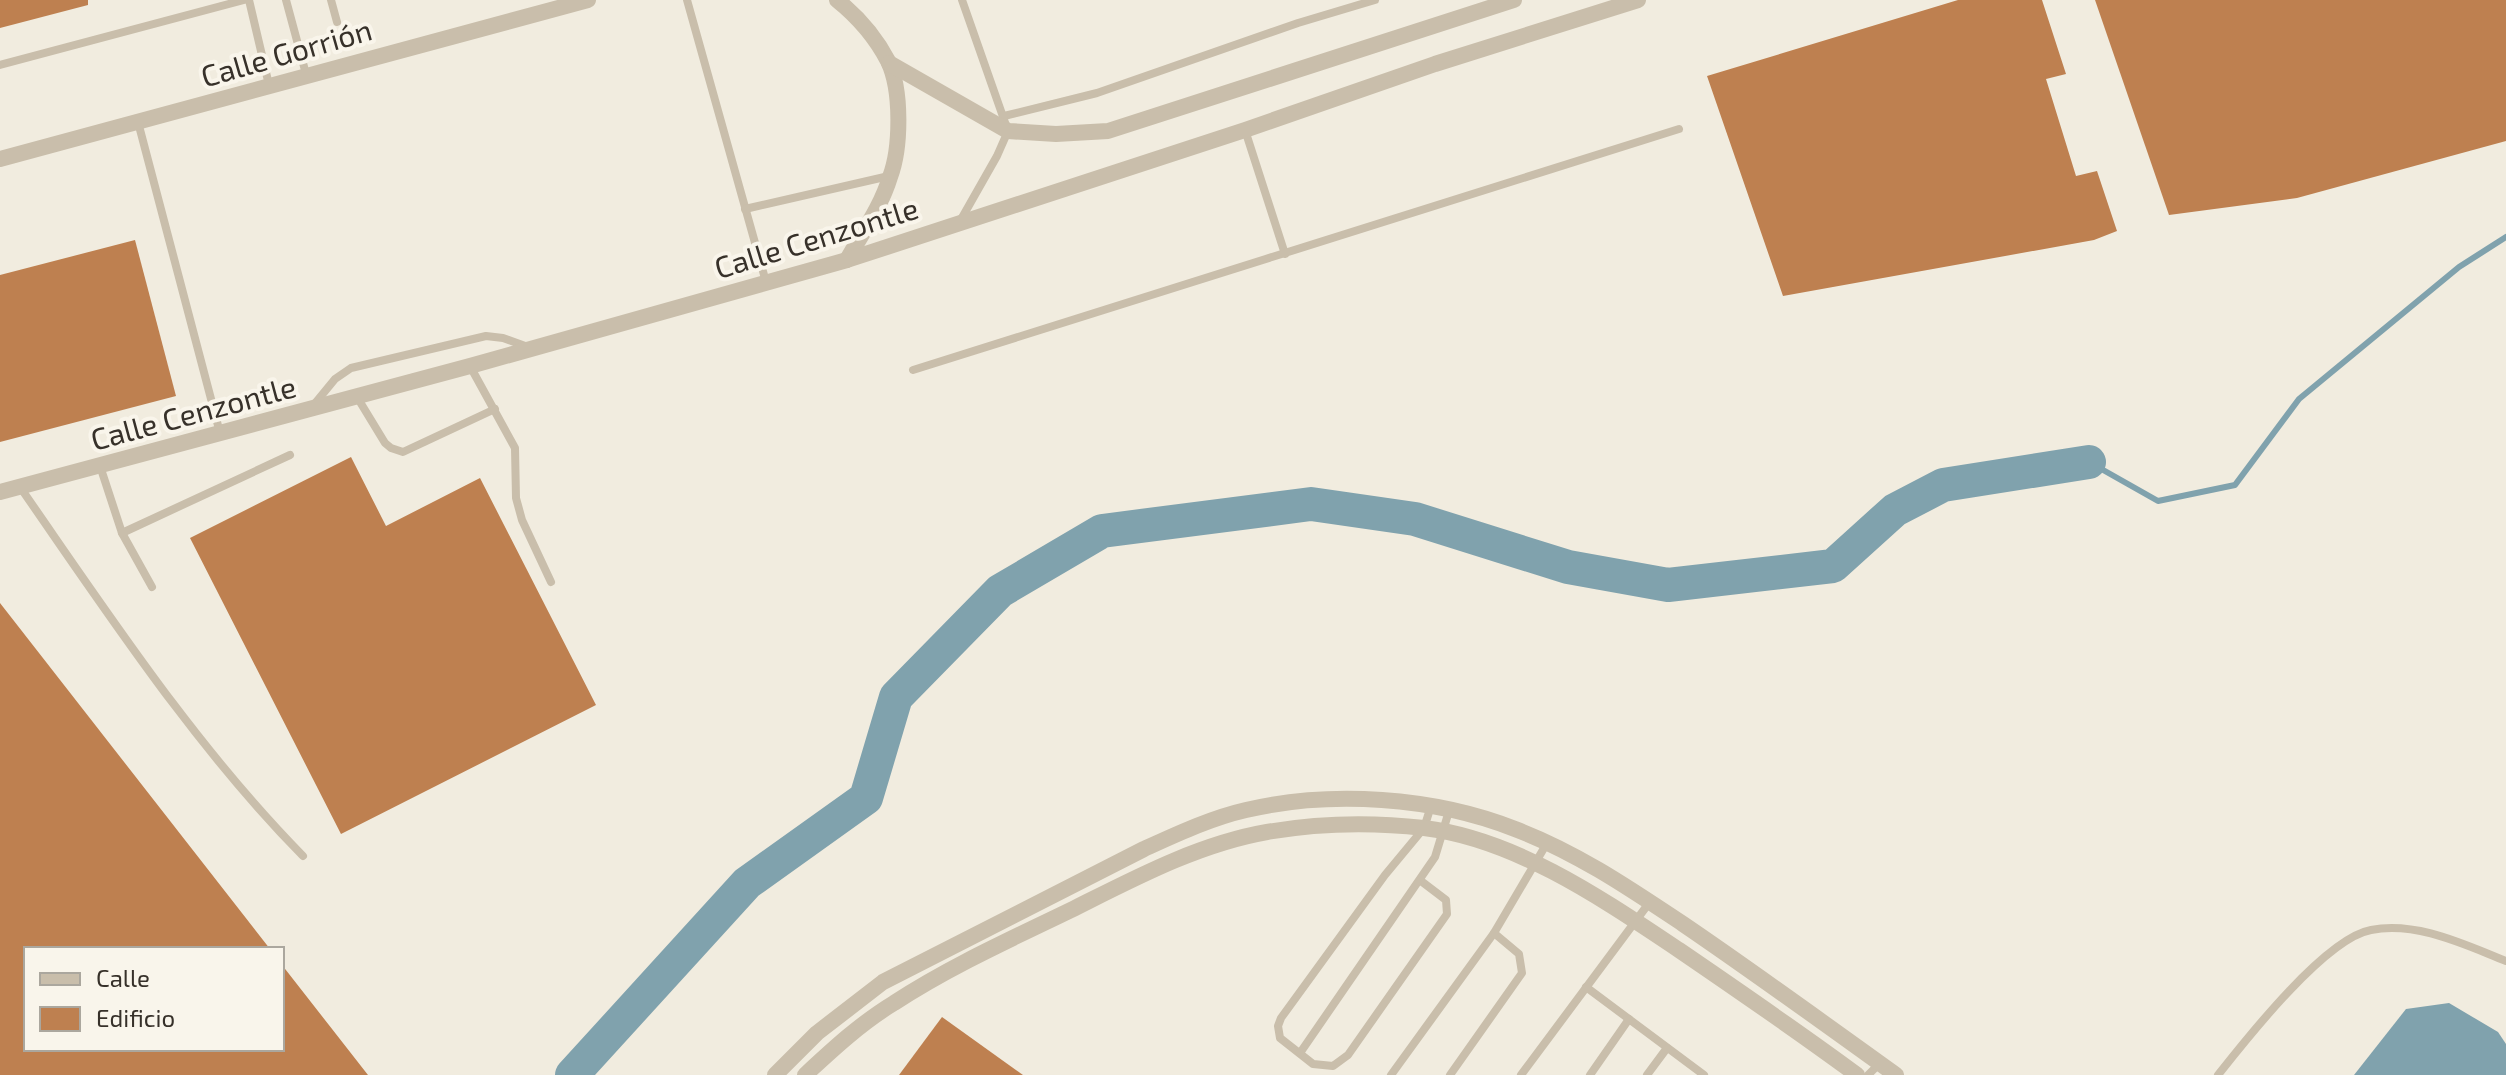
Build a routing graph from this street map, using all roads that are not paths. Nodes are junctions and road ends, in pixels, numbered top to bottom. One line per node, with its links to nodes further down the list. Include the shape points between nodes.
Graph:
1 (247, 0): 13 (lane); 15 (lane)
2 (286, 0): 14 (lane)
3 (331, 0): 11 (lane)
4 (588, 0): 14 (street, Calle Gorrión)
5 (687, 0): 22 (lane)
6 (837, 0): 12 (street, via 868,30)
7 (962, 0): 17 (lane)
8 (1375, 0): 17 (lane)
9 (1514, 0): 17 (street, via 1108,131 1056,134)
10 (1638, 0): 19 (street, Calle Cenzontle)
11 (337, 22)
12 (889, 63): 17 (street); 21 (street, via 899,128)
13 (0, 65)
14 (306, 74): 15 (street, Calle Gorrión)
15 (269, 85): 16 (street, Calle Gorrión)
16 (138, 122): 20 (street, Calle Gorrión); 33 (lane)
17 (1006, 124): 23 (lane, via 997,156)
18 (1679, 129): 24 (lane)
19 (1245, 130): 23 (street, Calle Cenzontle); 24 (lane)
20 (0, 159)
21 (891, 176): 22 (lane); 25 (street)
22 (745, 209): 26 (lane)
23 (959, 223): 25 (street, Calle Cenzontle)
24 (1285, 254): 29 (lane)
25 (847, 260): 26 (street, Calle Cenzontle)
26 (766, 282): 27 (street, Calle Cenzontle)
27 (531, 349): 28 (street, Calle Cenzontle); 32 (lane, via 486,336 362,364 335,379)
28 (470, 366): 30 (street, Calle Cenzontle); 31 (lane)
29 (913, 370)
30 (357, 397): 31 (lane, via 385,443 403,452); 32 (street, Calle Cenzontle)
31 (495, 409): 39 (lane, via 515,448 514,485 522,520)
32 (309, 410): 33 (street, Calle Cenzontle)
33 (220, 434): 35 (street, Calle Cenzontle)
34 (290, 455): 38 (lane)
35 (99, 465): 36 (street, Calle Cenzontle); 38 (lane)
36 (19, 487): 37 (street, Calle Cenzontle); 46 (lane, via 224,771)
37 (0, 492)
38 (122, 533): 40 (lane)
39 (551, 582)
40 (152, 587)
41 (1431, 806): 42 (street); 43 (lane); 58 (street, via 1313,801 1244,810 1187,829 883,982 817,1033)
42 (1449, 811): 44 (lane); 45 (street)
43 (1424, 828): 44 (street); 56 (lane, via 1281,1018 1280,1038); 59 (street, via 1350,824 1266,832 1165,864 920,986 865,1023)
44 (1443, 832): 47 (street); 48 (lane)
45 (1547, 842): 47 (lane); 49 (street)
46 (303, 856)
47 (1535, 864): 50 (street); 51 (lane)
48 (1421, 881): 56 (lane); 56 (lane, via 1446,900 1448,910 1441,923 1348,1055 1333,1066 1318,1066)
49 (1650, 902): 50 (lane); 57 (street)
50 (1634, 921): 53 (lane); 66 (street)
51 (1494, 933): 60 (lane); 61 (lane, via 1519,954 1522,973)
52 (2506, 961): 68 (lane, via 2416,931 2356,933 2315,964)
53 (1586, 987): 54 (lane); 62 (lane)
54 (1629, 1019): 55 (lane); 63 (lane)
55 (1667, 1048): 64 (lane); 65 (lane)
56 (1300, 1053)
57 (1874, 1069): 67 (street)
58 (775, 1075)
59 (805, 1075)
60 (1391, 1075)
61 (1450, 1075)
62 (1521, 1075)
63 (1590, 1075)
64 (1647, 1075)
65 (1704, 1075)
66 (1857, 1075)
67 (1896, 1075)
68 (2218, 1075)

